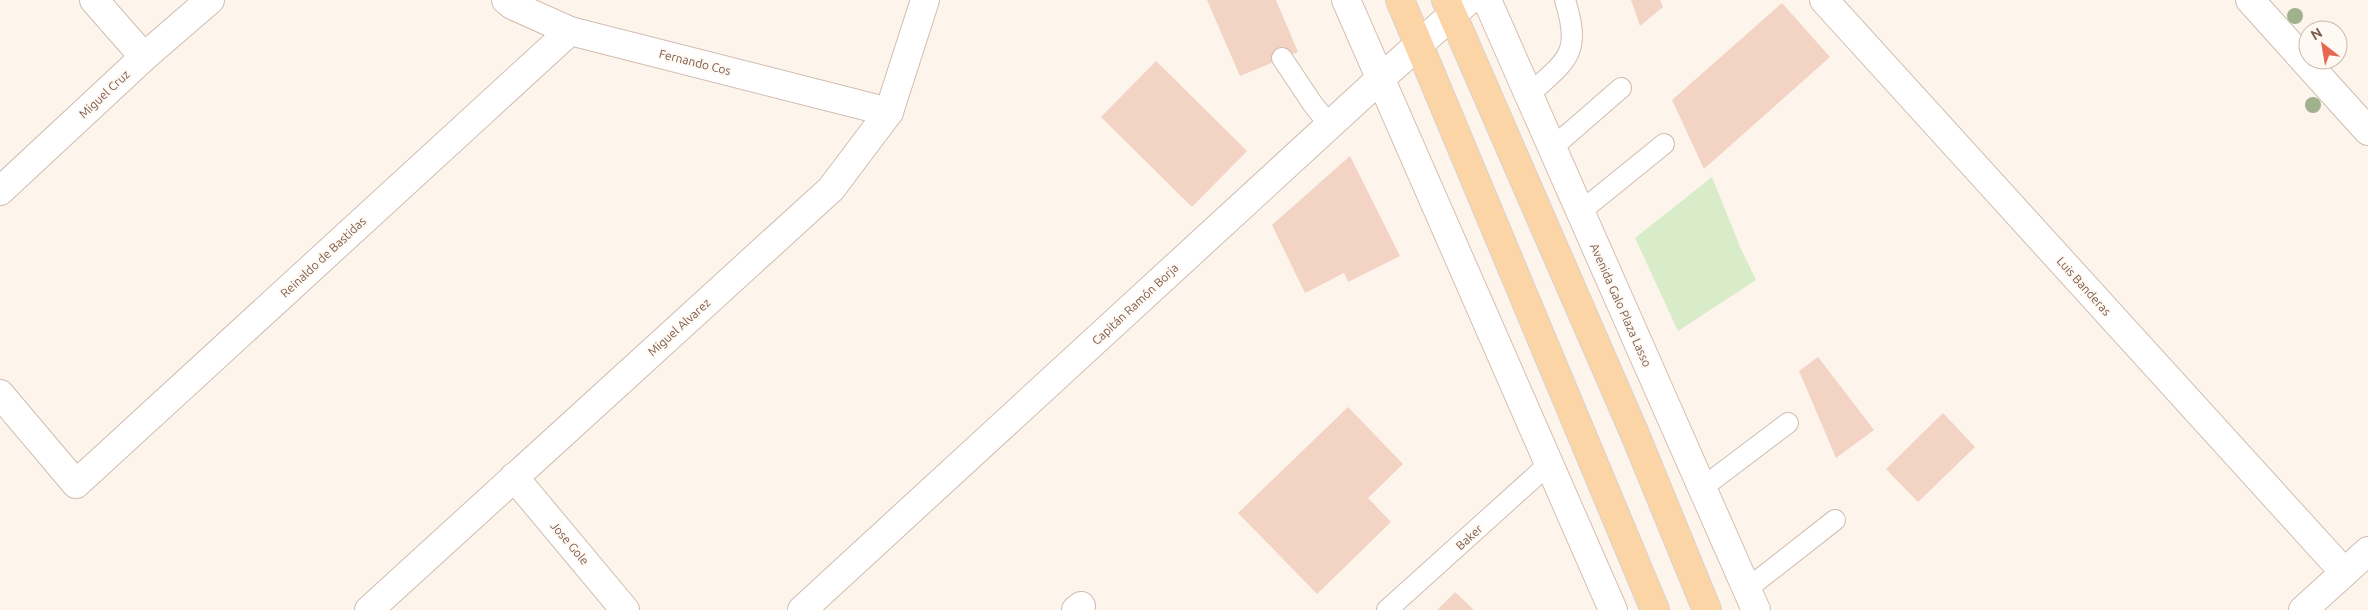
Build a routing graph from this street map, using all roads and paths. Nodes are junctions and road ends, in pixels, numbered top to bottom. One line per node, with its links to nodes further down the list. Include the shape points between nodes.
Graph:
1 (94, 0): 14 (street)
2 (210, 0): 14 (street, Miguel Cruz)
3 (506, 0): 12 (street, Fernando Cos)
4 (925, 0): 19 (street, Miguel Alvarez)
5 (1346, 0): 16 (street)
6 (1400, 0): 13 (main road)
7 (1487, 0): 18 (street, Avenida Galo Plaza Lasso)
8 (1565, 0): 18 (lane, via 1572,24 1572,50)
9 (1824, 0): 33 (street, Luis Banderas)
10 (2250, 0): 21 (street)
11 (1456, 5): 13 (street, Capitán Ramón Borja); 41 (main road)
12 (570, 30): 19 (street, Fernando Cos); 26 (street, Reinaldo de Bastidas, via 76,484)
13 (1419, 44): 16 (street, Capitán Ramón Borja); 40 (main road)
14 (144, 57): 24 (street, Miguel Cruz)
15 (1282, 58): 20 (lane)
16 (1381, 78): 20 (street, Capitán Ramón Borja); 28 (street)
17 (1621, 88): 23 (lane)
18 (1529, 96): 23 (street, Avenida Galo Plaza Lasso)
19 (889, 112): 29 (street, Miguel Alvarez, via 831,189)
20 (1330, 126): 37 (street, Capitán Ramón Borja)
21 (2368, 131)
22 (1664, 144): 25 (lane)
23 (1552, 148): 25 (street, Avenida Galo Plaza Lasso)
24 (0, 191)
25 (1580, 212): 30 (street, Avenida Galo Plaza Lasso)
26 (0, 394)
27 (1788, 423): 30 (lane)
28 (1550, 463): 38 (lane, Baker); 39 (street)
29 (514, 477): 35 (street, Miguel Alvarez); 36 (street, Jose Gole)
30 (1702, 488): 34 (street, Avenida Galo Plaza Lasso)
31 (1835, 520): 34 (lane)
32 (2368, 551): 33 (street)
33 (2344, 572): 42 (street)
34 (1751, 600)
35 (369, 610)
36 (625, 610)
37 (802, 610)
38 (1387, 610)
39 (1613, 610)
40 (1655, 610)
41 (1707, 610)
42 (2303, 610)

